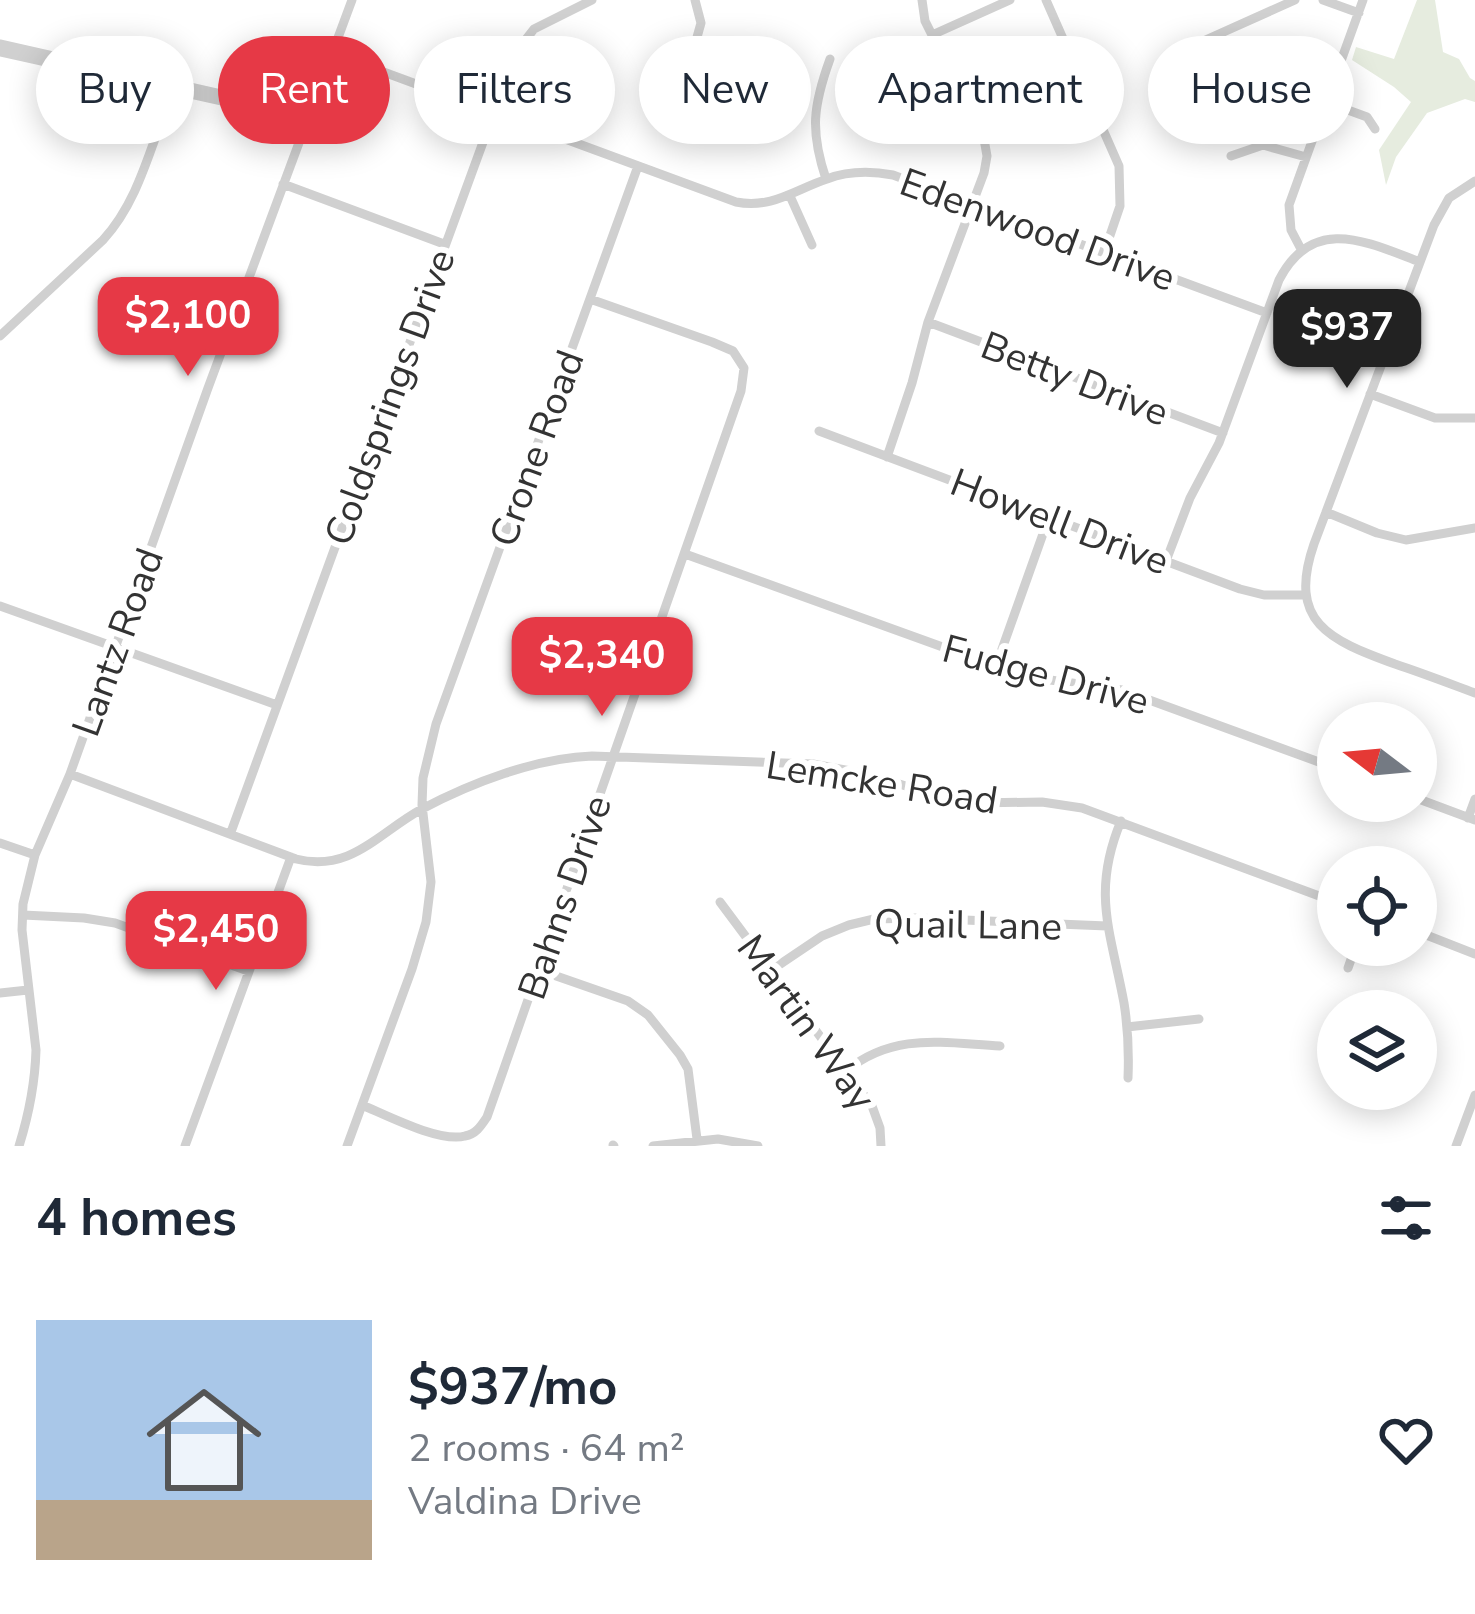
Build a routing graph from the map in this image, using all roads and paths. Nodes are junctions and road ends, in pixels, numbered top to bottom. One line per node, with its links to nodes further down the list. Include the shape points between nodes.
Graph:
1 (352, 0): 12 (street, Lantz Road)
2 (592, 0): 13 (street, Coldsprings Drive)
3 (695, 0): 14 (street)
4 (922, 0): 11 (street)
5 (1010, 0): 11 (street)
6 (1046, 0): 38 (street, via 1119,166 1120,206)
7 (1295, 0): 15 (street)
8 (1323, 0): 10 (street)
9 (1363, 0): 10 (street)
10 (1358, 13): 16 (street)
11 (932, 34): 34 (street, via 986,145)
12 (338, 36)
13 (527, 36)
14 (697, 36)
15 (1215, 36)
16 (1350, 36)
17 (0, 48): 19 (street)
18 (830, 58): 30 (street, via 814,128)
19 (218, 97)
20 (1354, 112): 21 (street)
21 (1375, 128)
22 (153, 144): 43 (street, via 117,223)
23 (298, 144): 32 (street, Lantz Road)
24 (482, 144): 35 (street, Coldsprings Drive)
25 (579, 144): 29 (street, Edenwood Drive)
26 (1311, 144): 28 (street)
27 (1231, 156): 28 (street, via 1263,145)
28 (1306, 157): 37 (street, via 1288,212)
29 (638, 166): 33 (street, Edenwood Drive, via 736,202); 40 (street, Crone Road)
30 (826, 179): 33 (street, Edenwood Drive); 34 (street, Edenwood Drive, via 880,173)
31 (1475, 181): 39 (street, via 1446,202)
32 (283, 184): 35 (street); 56 (street, Lantz Road)
33 (790, 196): 36 (street)
34 (972, 203): 38 (street, Edenwood Drive); 42 (street)
35 (444, 244): 59 (street, Coldsprings Drive)
36 (812, 244)
37 (1302, 251): 39 (street, via 1348,238); 41 (street, via 1283,272)
38 (1104, 253): 41 (street, Edenwood Drive)
39 (1420, 262): 44 (street)
40 (590, 298): 52 (street, Bahns Drive, via 733,351 743,364); 65 (street, Crone Road, via 436,724)
41 (1267, 314): 47 (street)
42 (928, 322): 47 (street, Betty Drive); 48 (street)
43 (0, 336)
44 (1370, 394): 45 (street, via 1435,418); 49 (street)
45 (1475, 418)
46 (819, 431): 48 (street, Howell Drive)
47 (1223, 433): 53 (street)
48 (886, 457): 50 (street, Howell Drive)
49 (1327, 512): 51 (street, via 1406,540); 54 (street)
50 (1049, 517): 53 (street, Howell Drive); 57 (street)
51 (1475, 528)
52 (685, 554): 57 (street, Fudge Drive); 60 (street, Bahns Drive)
53 (1166, 561): 54 (street, Howell Drive, via 1256,593)
54 (1305, 596): 58 (street, via 1320,625 1344,644)
55 (0, 606): 56 (street)
56 (116, 645): 59 (street); 62 (street, Lantz Road)
57 (996, 666): 61 (street, Fudge Drive, via 1122,690)
58 (1475, 693)
59 (277, 705): 68 (street, Coldsprings Drive)
60 (614, 756): 65 (street, Lemcke Road, via 549,760); 67 (street, Lemcke Road, via 829,766 951,800 1051,803); 78 (street, Bahns Drive)
61 (1317, 761)
62 (70, 774): 68 (street, Lantz Road); 70 (street)
63 (1475, 800): 66 (street)
64 (1437, 806): 66 (street)
65 (422, 809): 71 (street, Lemcke Road, via 348,857 317,863); 89 (street, Crone Road, via 426,922)
66 (1472, 819)
67 (1121, 821): 72 (street, Lemcke Road); 75 (street, via 1104,873)
68 (231, 832): 71 (street, Lantz Road)
69 (0, 842): 70 (street)
70 (34, 855): 74 (street)
71 (291, 856): 79 (street)
72 (1317, 895)
73 (720, 902): 80 (street, Martin Way)
74 (22, 915): 79 (street, via 115,923); 81 (street)
75 (1107, 926): 80 (street, Quail Lane, via 874,919 822,936); 84 (street)
76 (1437, 939): 77 (street)
77 (1475, 954)
78 (539, 970): 89 (street, Bahns Drive, via 477,1131 436,1134); 90 (street, via 649,1015 688,1070)
79 (248, 971): 92 (street)
80 (770, 971): 86 (street, Martin Way)
81 (28, 990): 82 (street); 91 (street, via 35,1069)
82 (0, 993)
83 (1199, 1019): 84 (street)
84 (1127, 1028): 87 (street)
85 (1000, 1046): 86 (street, via 902,1043)
86 (846, 1071): 96 (street, Martin Way, via 876,1113)
87 (1128, 1078)
88 (1475, 1095): 97 (street)
89 (362, 1106): 93 (street, Crone Road)
90 (697, 1139): 94 (street); 95 (street)
91 (19, 1146)
92 (184, 1146)
93 (347, 1146)
94 (653, 1146)
95 (758, 1146)
96 (881, 1146)
97 (1456, 1146)

